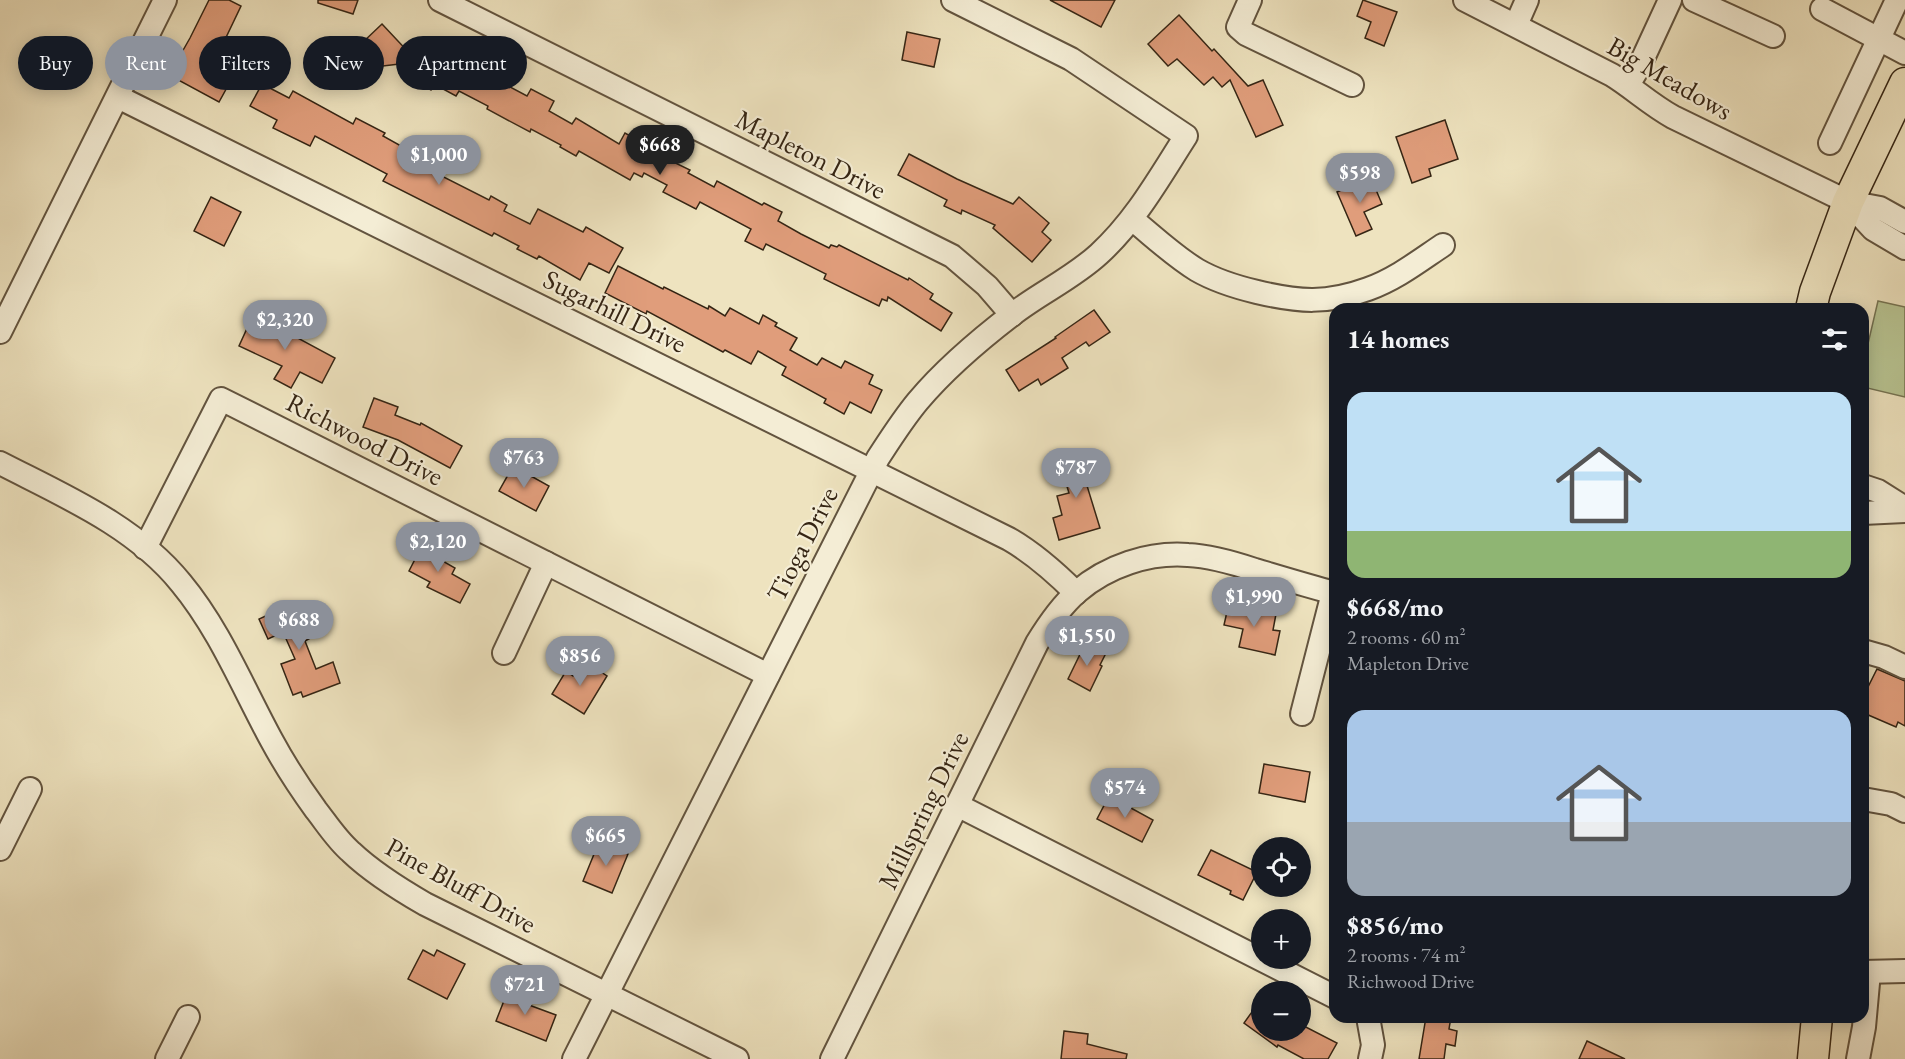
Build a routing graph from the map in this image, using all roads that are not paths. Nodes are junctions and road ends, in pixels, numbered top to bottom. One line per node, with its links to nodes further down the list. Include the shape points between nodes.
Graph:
1 (165, 0): 18 (street)
2 (440, 0): 26 (street, Mapleton Drive, via 952,256 987,286)
3 (953, 0): 21 (street, Tioga Drive, via 1071,59 1186,136)
4 (1250, 0): 17 (street, via 1238,27 1246,34)
5 (1465, 0): 11 (street, Big Meadows)
6 (1527, 0): 11 (street)
7 (1670, 0): 16 (street)
8 (1694, 0): 12 (street)
9 (1897, 0): 13 (street)
10 (1822, 9): 13 (street)
11 (1516, 26): 16 (street, Big Meadows)
12 (1773, 36)
13 (1880, 40): 14 (street); 19 (street)
14 (1905, 53)
15 (1905, 83): 20 (main road)
16 (1628, 85): 20 (street, Big Meadows, via 1673,117)
17 (1352, 86)
18 (118, 97): 27 (street); 29 (street, Sugarhill Drive)
19 (1830, 143)
20 (1848, 202): 22 (street, Big Meadows, via 1880,208); 24 (street, Big Meadows, via 1873,229); 25 (main road)
21 (1132, 219): 23 (street, via 1180,258 1218,280 1303,301 1325,300 1371,288); 26 (street, Tioga Drive, via 1099,254)
22 (1905, 222)
23 (1443, 245)
24 (1905, 248)
25 (1812, 303)
26 (1012, 315): 29 (street, Tioga Drive, via 919,400)
27 (0, 332)
28 (0, 463): 33 (street, Pine Bluff Drive, via 114,524)
29 (872, 471): 36 (street, Sugarhill Drive, via 1019,544); 41 (street, Tioga Drive)
30 (1869, 488): 31 (street)
31 (1905, 509): 32 (street)
32 (1869, 513)
33 (145, 548): 34 (street, Richwood Drive, via 222,399); 51 (street, Pine Bluff Drive, via 181,582 199,607 272,743 350,852 425,904)
34 (546, 563): 38 (street); 41 (street, Richwood Drive)
35 (1329, 592): 36 (street, Millspring Drive, via 1217,560 1173,554 1124,565)
36 (1076, 593): 45 (street, Millspring Drive, via 1037,643)
37 (1329, 612): 42 (street)
38 (504, 653)
39 (1869, 653): 40 (street)
40 (1905, 668)
41 (768, 675): 51 (street, Tioga Drive)
42 (1302, 714)
43 (30, 789): 47 (street)
44 (1869, 800): 46 (street)
45 (957, 805): 50 (street); 59 (street, Millspring Drive)
46 (1905, 811)
47 (0, 849)
48 (1905, 971): 49 (street)
49 (1869, 972)
50 (1329, 994)
51 (607, 995): 57 (street, Tioga Drive); 58 (street, Pine Bluff Drive)
52 (188, 1017): 56 (street)
53 (1369, 1023): 60 (street, via 1373,1045)
54 (1816, 1023): 61 (main road)
55 (1864, 1023): 62 (street)
56 (167, 1059)
57 (574, 1059)
58 (737, 1059)
59 (832, 1059)
60 (1370, 1059)
61 (1813, 1059)
62 (1858, 1059)

